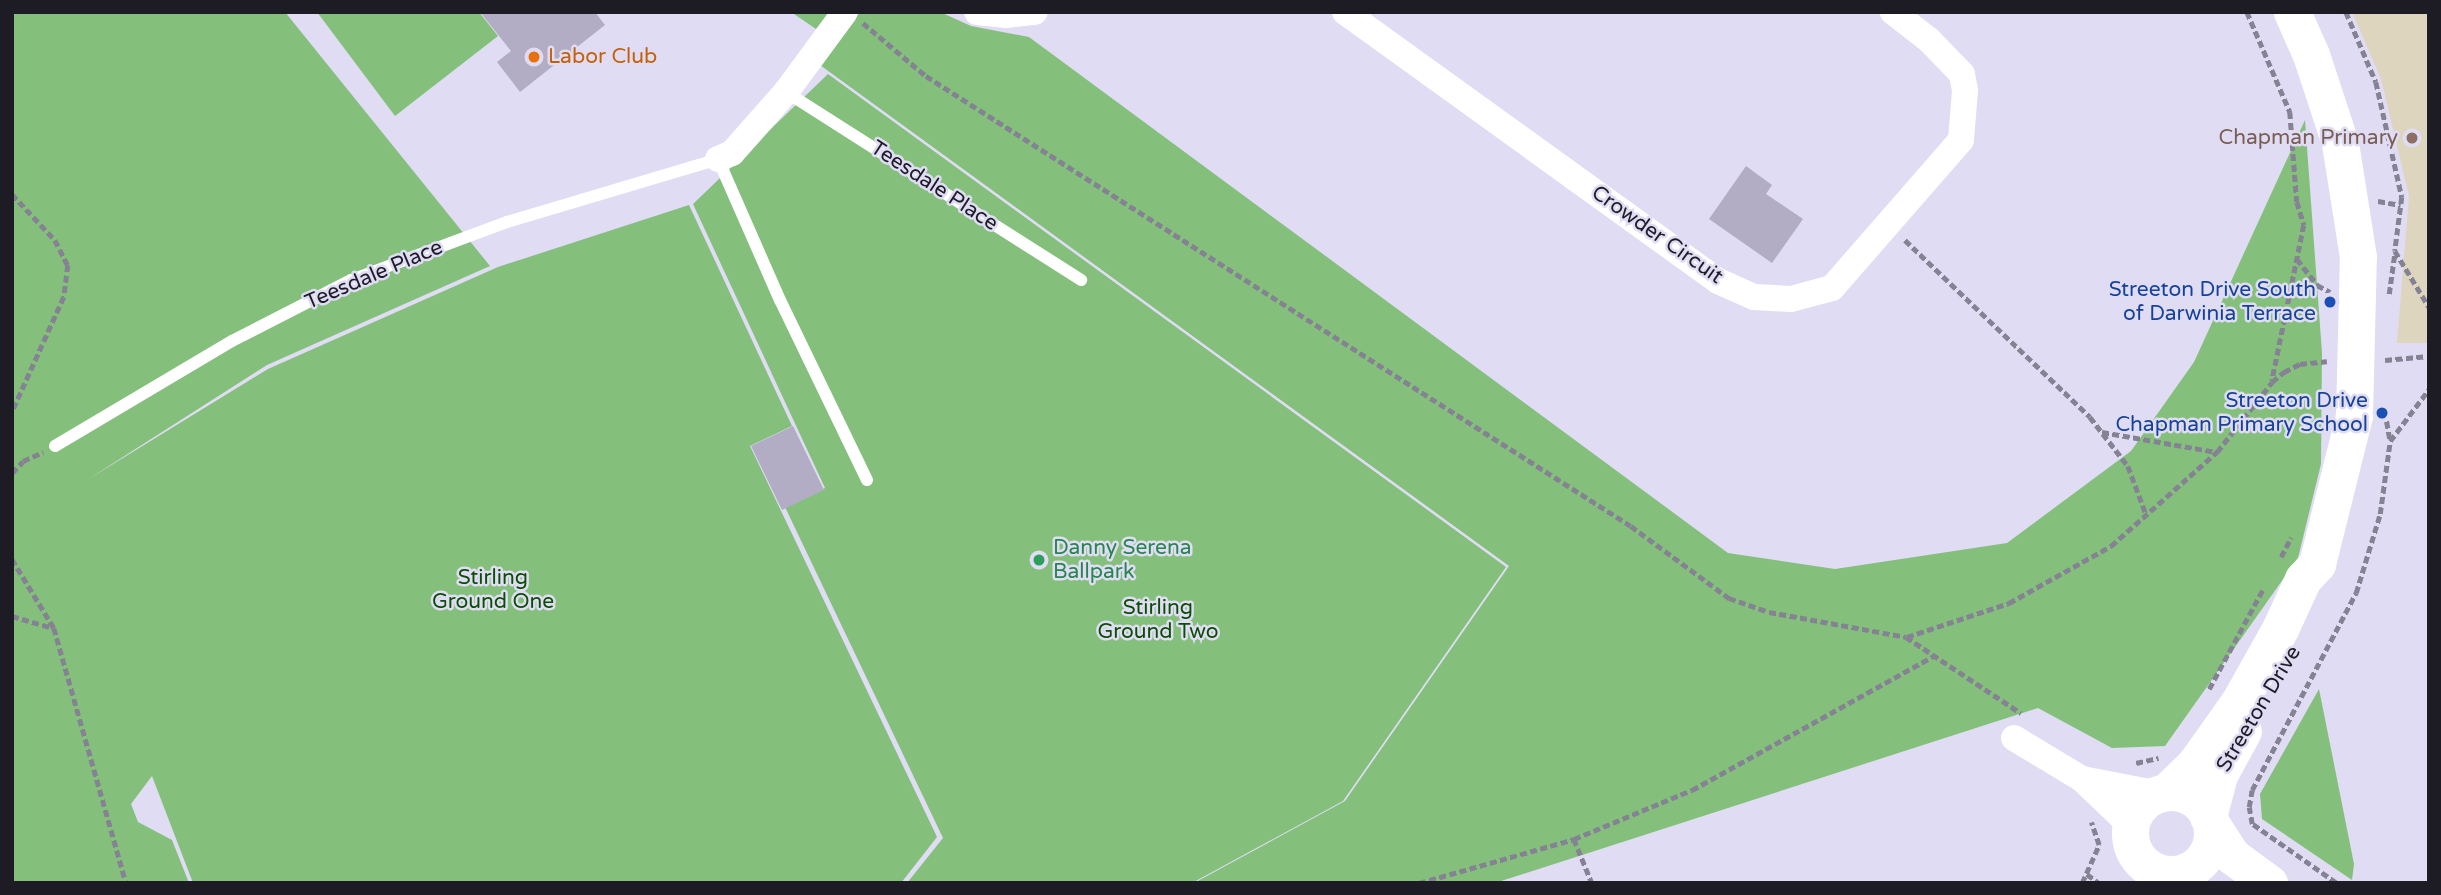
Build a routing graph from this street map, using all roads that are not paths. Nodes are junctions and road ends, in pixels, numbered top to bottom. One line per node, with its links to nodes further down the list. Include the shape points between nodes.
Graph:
1 (977, 12): 2 (street)
2 (1035, 12)
3 (1345, 12): 4 (street, Crowder Circuit, via 1718,281 1754,297 1791,299 1832,288 1961,140 1962,74)
4 (1893, 12)
5 (2292, 12): 12 (main road, Streeton Drive, via 2340,143 2358,257 2354,416)
6 (852, 16): 7 (street, Teesdale Place)
7 (786, 92): 8 (street, Teesdale Place, via 732,153); 9 (lane, Teesdale Place)
8 (718, 159): 10 (lane, Teesdale Place, via 507,222 351,280 232,341); 11 (lane)
9 (1081, 280)
10 (55, 446)
11 (867, 480)
12 (2317, 564): 15 (main road, Streeton Drive, via 2304,579 2239,702 2195,764); 16 (main road, Streeton Drive, via 2324,587 2278,684 2228,752 2218,775)
13 (2022, 728): 14 (street)
14 (2082, 779): 15 (street); 17 (street)
15 (2163, 781): 16 (main road, via 2192,797); 17 (main road, via 2139,806)
16 (2210, 821): 18 (main road, via 2212,839 2207,855 2197,866); 19 (main road, via 2232,856)
17 (2130, 825): 18 (main road, via 2131,847)
18 (2162, 876)
19 (2269, 883)

